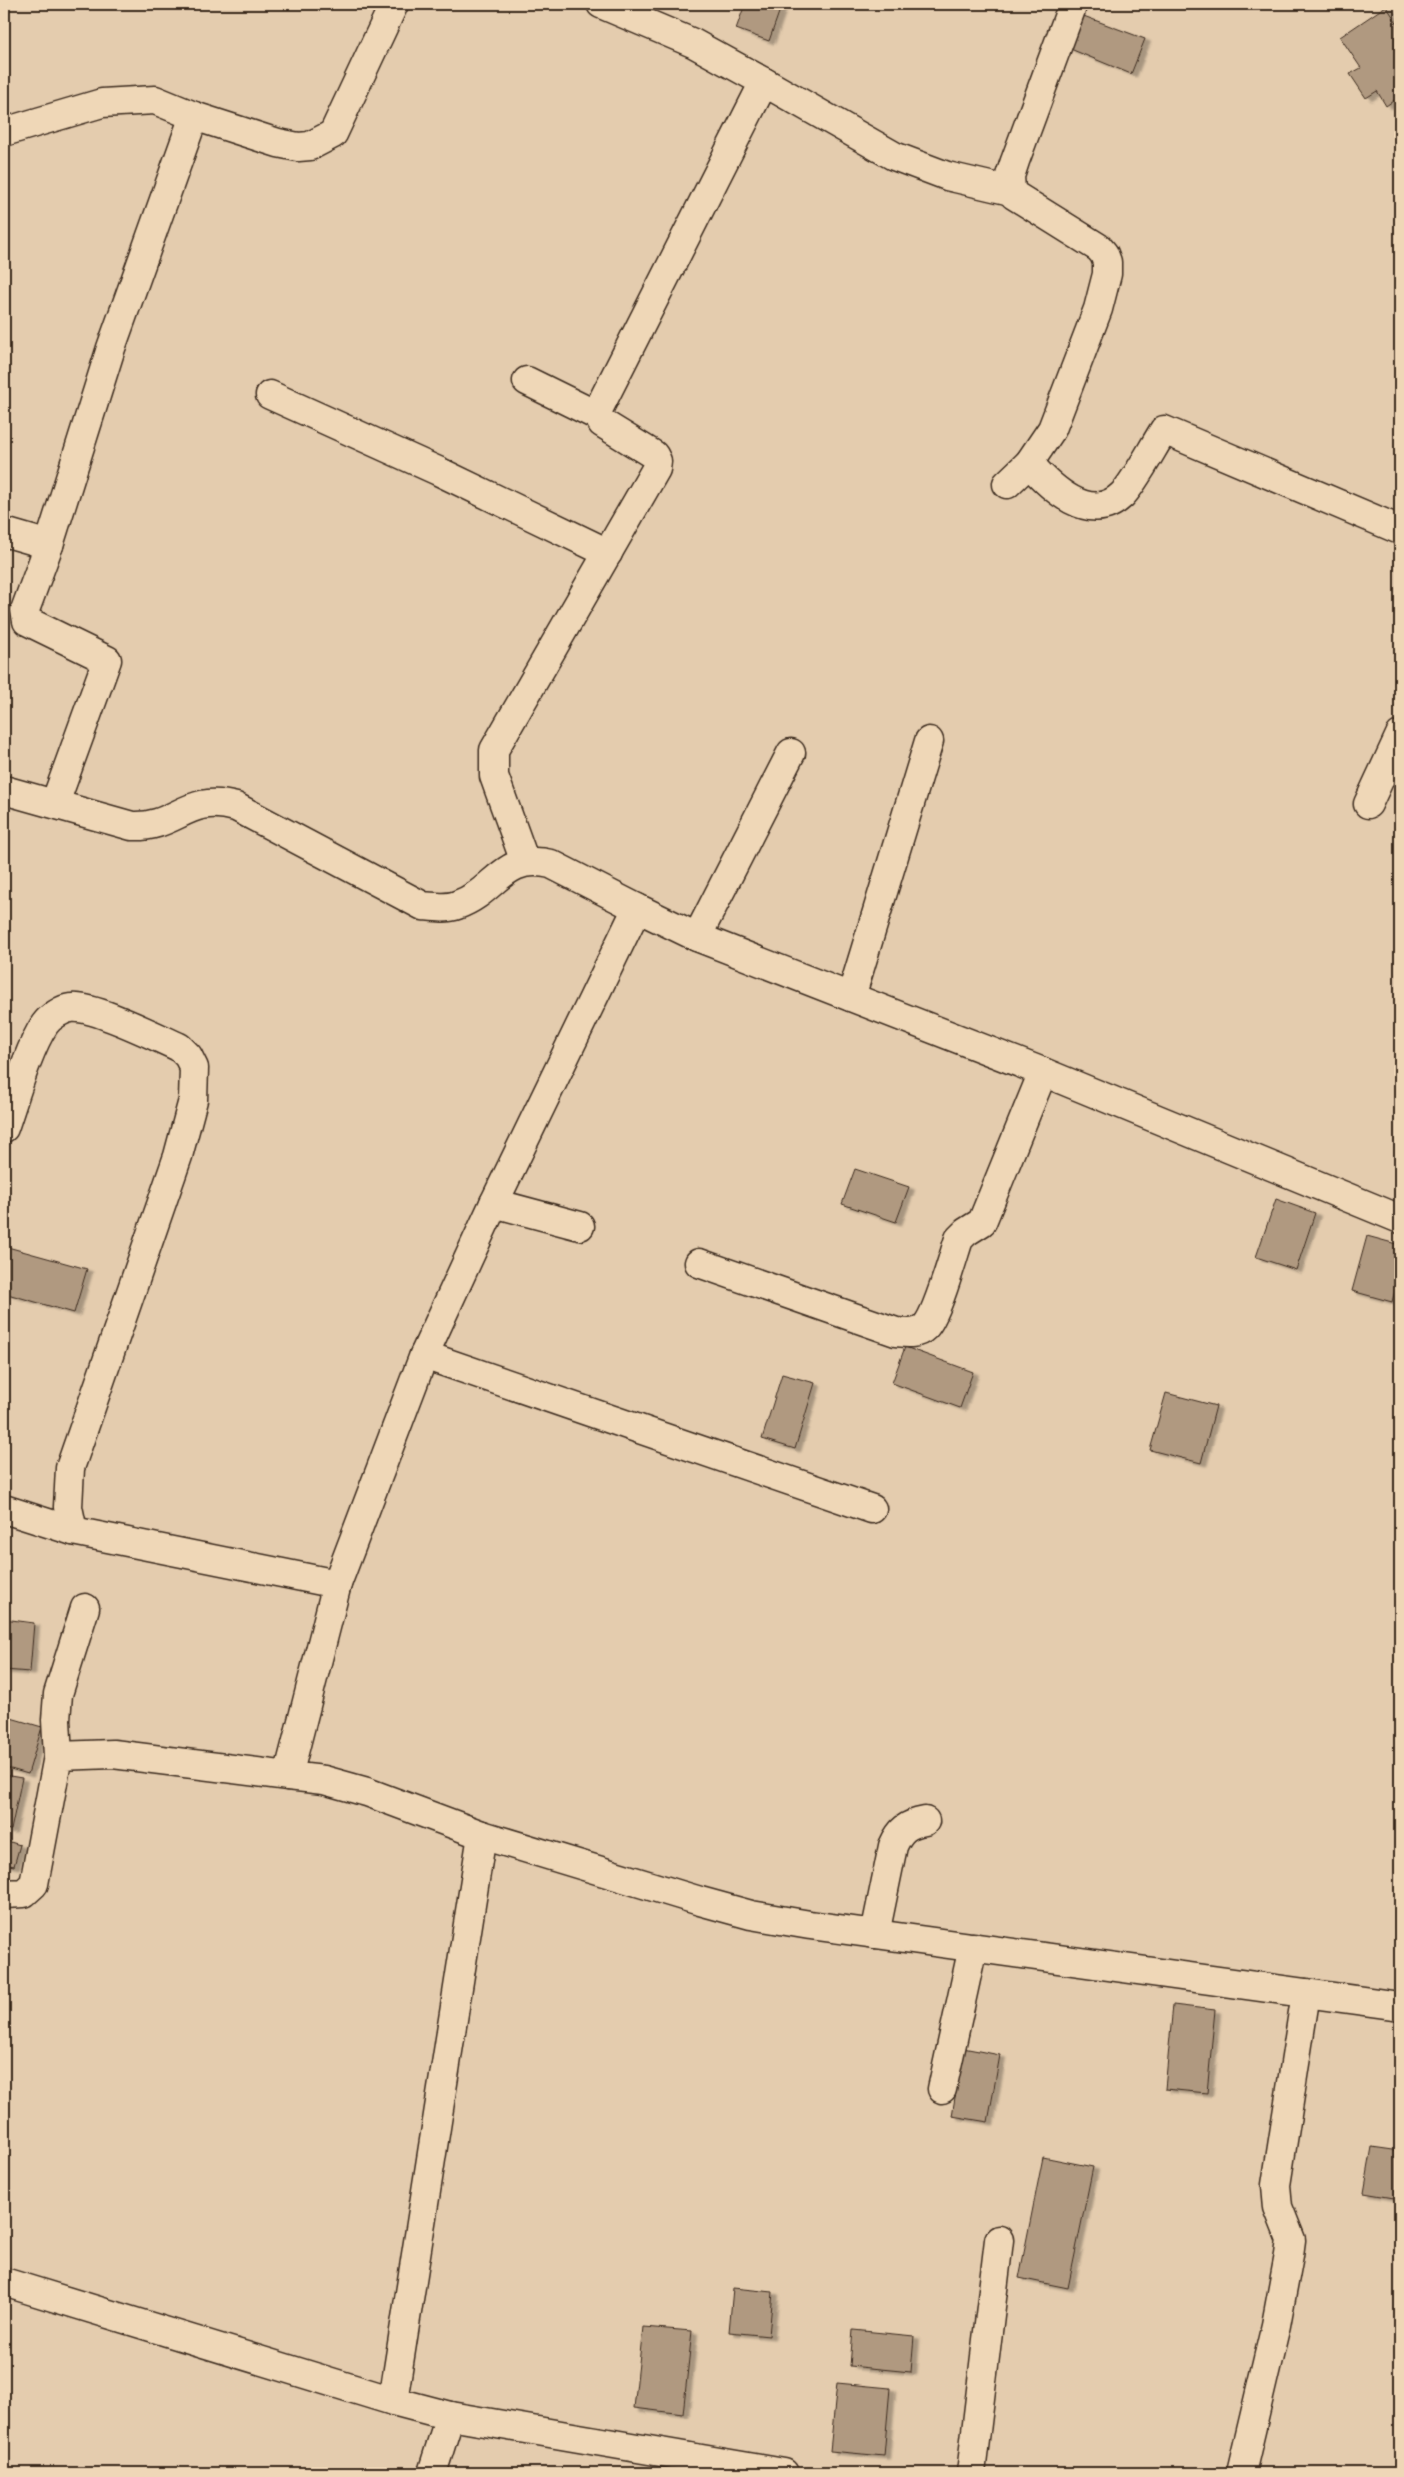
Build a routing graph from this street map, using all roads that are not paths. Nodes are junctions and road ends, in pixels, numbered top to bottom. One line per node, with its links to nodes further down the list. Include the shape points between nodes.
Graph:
1 (394, 4): 5 (street, via 333,134 320,143 298,147 278,143)
2 (601, 4): 4 (street, via 693,43)
3 (1073, 4): 7 (street, via 1015,161 1010,176)
4 (764, 82): 7 (street, via 894,156 947,176); 10 (street, via 599,408)
5 (194, 116): 6 (street, via 155,100 102,102); 15 (street, via 111,348)
6 (4, 132)
7 (1011, 190): 11 (street, via 1098,248 1107,262 1098,309 1055,420)
8 (526, 381): 10 (street)
9 (270, 395): 16 (street)
10 (598, 416): 16 (street, via 602,423 654,454 657,461 656,469)
11 (1029, 463): 12 (street); 13 (street, via 1067,499 1087,506 1101,506 1123,494 1164,430)
12 (1007, 484)
13 (1400, 530)
14 (4, 532): 15 (street)
15 (49, 545): 21 (street, via 25,610 27,621 107,660)
16 (608, 553): 23 (street, via 494,750 494,776)
17 (1400, 735): 22 (street)
18 (929, 741): 26 (street)
19 (791, 753): 25 (street)
20 (4, 790): 21 (street)
21 (54, 803): 23 (street, via 132,826 146,827 194,806 220,802 236,807 423,906 456,906 472,898 514,865)
22 (1368, 804)
23 (525, 862): 24 (street, via 551,864)
24 (637, 908): 25 (street); 29 (street)
25 (697, 938): 26 (street)
26 (851, 997): 27 (street)
27 (1044, 1072): 30 (street); 32 (street, via 982,1222 959,1239 933,1314 925,1327 911,1334 896,1332)
28 (4, 1128): 36 (street, via 36,1041 46,1023 57,1013 71,1008 90,1010 179,1047 194,1068 193,1100 178,1156 70,1468 68,1507)
29 (494, 1204): 31 (street); 33 (street)
30 (1400, 1218)
31 (580, 1226)
32 (699, 1263)
33 (424, 1355): 35 (street); 37 (street)
34 (4, 1509): 36 (street)
35 (872, 1509)
36 (73, 1531): 37 (street)
37 (336, 1584): 40 (street)
38 (85, 1608): 39 (street, via 58,1694)
39 (58, 1756): 40 (street, via 113,1754); 43 (street, via 34,1884 24,1893)
40 (288, 1776): 42 (street, via 324,1780 367,1792)
41 (925, 1821): 44 (street, via 905,1827 896,1840)
42 (482, 1835): 44 (street, via 752,1915); 51 (street)
43 (4, 1894)
44 (875, 1934): 45 (street)
45 (973, 1947): 46 (street); 48 (street)
46 (1306, 1993): 47 (street); 56 (street, via 1276,2185 1278,2207 1291,2240 1289,2255)
47 (1400, 2006)
48 (942, 2089)
49 (999, 2240): 55 (street)
50 (4, 2282): 51 (street)
51 (393, 2401): 52 (street)
52 (450, 2416): 53 (street); 54 (street)
53 (432, 2473)
54 (784, 2473)
55 (971, 2473)
56 (1241, 2473)

